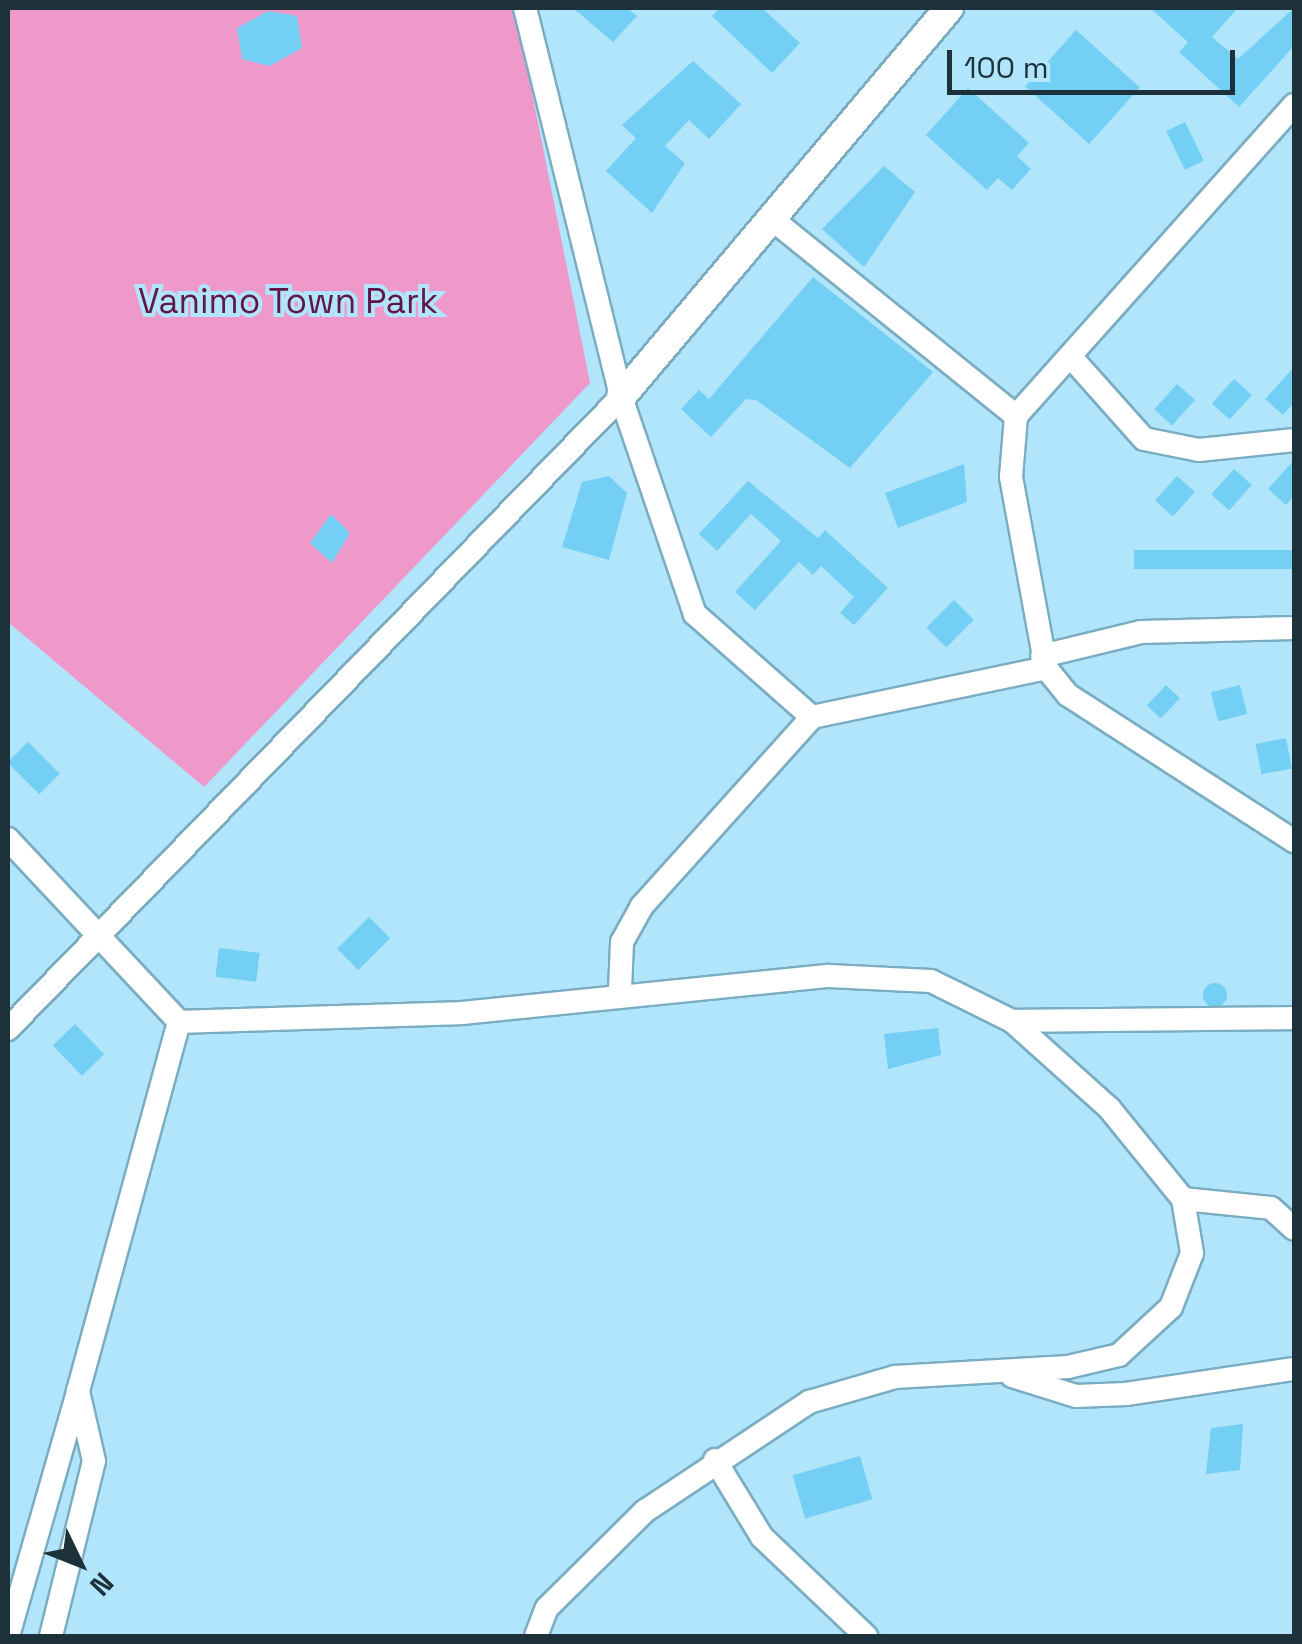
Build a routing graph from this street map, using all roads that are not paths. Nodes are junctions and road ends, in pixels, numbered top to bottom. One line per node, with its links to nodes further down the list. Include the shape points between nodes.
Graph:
1 (525, 8): 6 (street)
2 (949, 8): 4 (street)
3 (1294, 105): 5 (street)
4 (772, 218): 6 (street); 7 (street)
5 (1070, 356): 7 (street); 8 (street, via 1144,438 1198,450)
6 (621, 397): 11 (street, via 695,614); 14 (street)
7 (1016, 416): 10 (street, via 1010,477)
8 (1294, 440)
9 (1294, 628): 10 (street, via 1141,632)
10 (1044, 662): 11 (street); 13 (street, via 1068,695)
11 (812, 717): 15 (street, via 642,906 622,942)
12 (8, 839): 14 (street)
13 (1294, 841)
14 (100, 936): 18 (street); 19 (street)
15 (620, 990): 17 (street, via 904,978 932,982); 18 (street, via 462,1013)
16 (1294, 1018): 17 (street)
17 (1012, 1021): 20 (street, via 1109,1108)
18 (179, 1022): 24 (street)
19 (8, 1029)
20 (1184, 1198): 21 (street, via 1270,1208); 23 (street, via 1192,1253 1171,1307 1148,1336 1085,1363)
21 (1294, 1229)
22 (1294, 1368): 23 (street, via 1076,1396)
23 (1000, 1372): 25 (street, via 851,1386)
24 (78, 1392): 26 (street); 27 (street, via 94,1460)
25 (715, 1460): 28 (street, via 590,1564 548,1608); 29 (street, via 762,1537)
26 (8, 1636)
27 (51, 1636)
28 (536, 1636)
29 (866, 1636)

